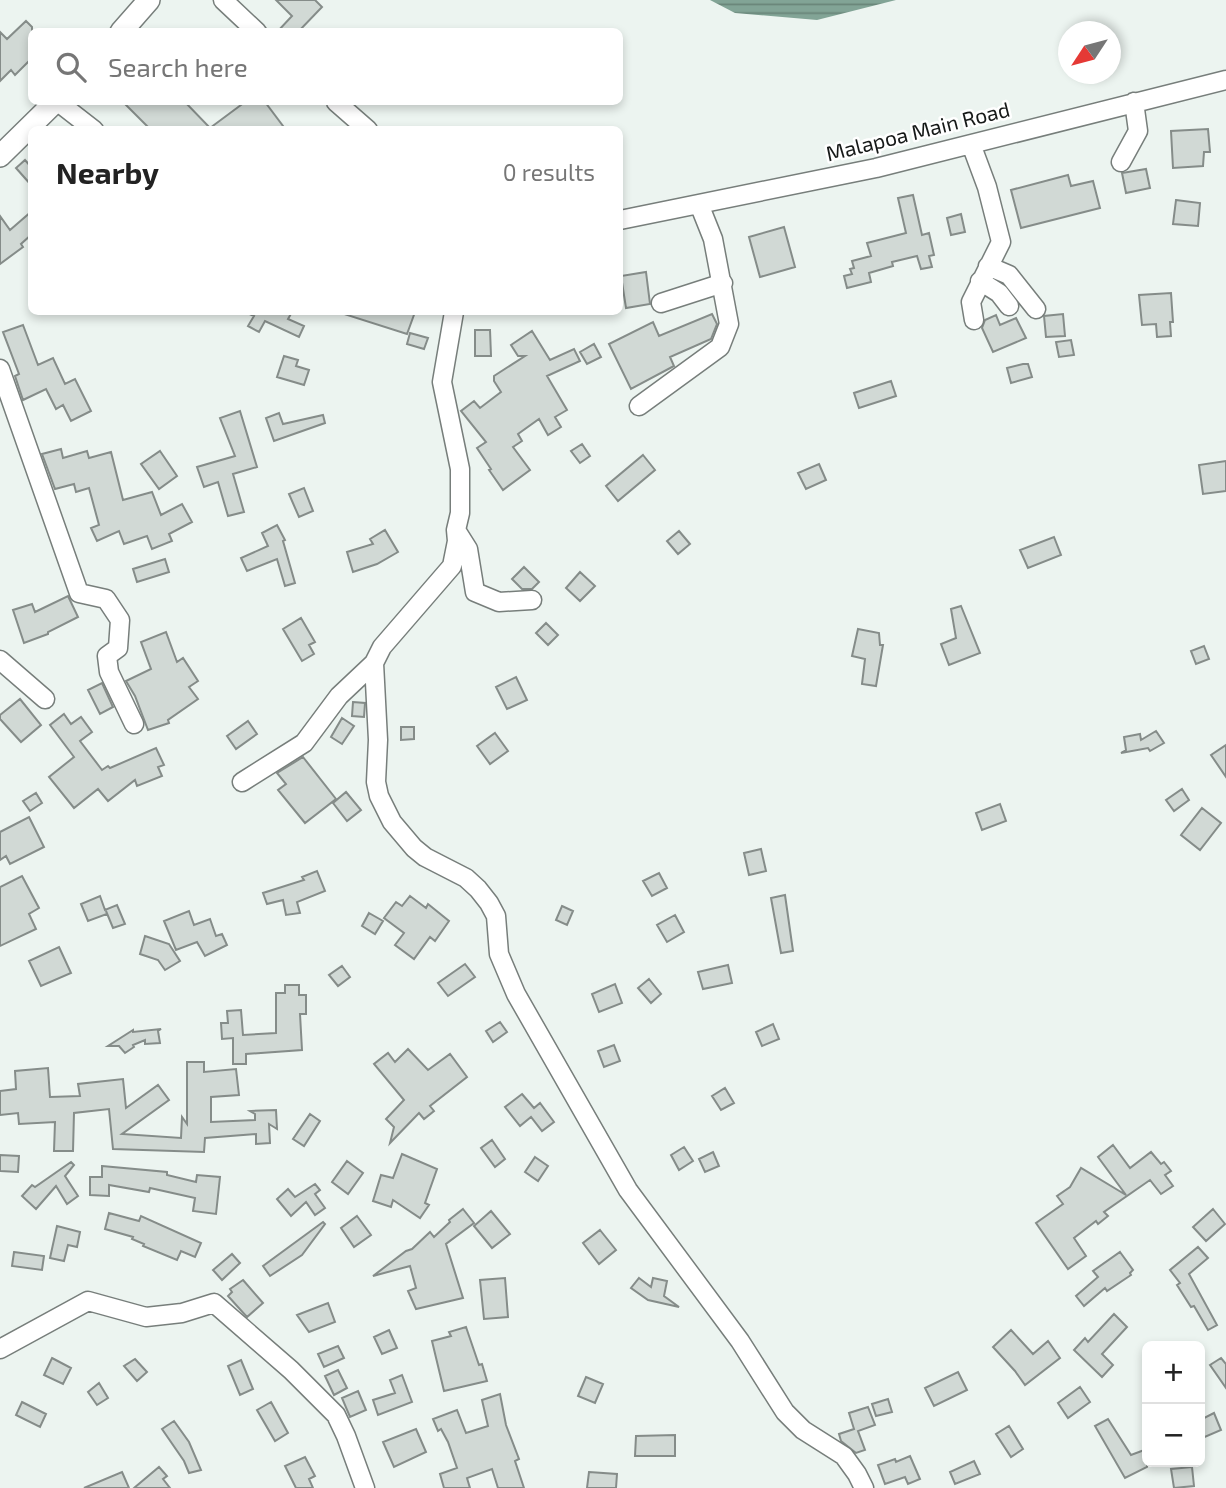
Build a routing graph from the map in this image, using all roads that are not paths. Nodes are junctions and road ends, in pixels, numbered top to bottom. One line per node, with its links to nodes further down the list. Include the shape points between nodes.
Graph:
1 (149, 0): 3 (main road)
2 (223, 0): 4 (street)
3 (124, 28)
4 (253, 28)
5 (1226, 80): 6 (street, Malapoa Main Road)
6 (1135, 102): 14 (street, Malapoa Main Road); 16 (street, via 1138,131)
7 (54, 105): 10 (main road)
8 (61, 105): 11 (street)
9 (339, 105): 12 (street)
10 (32, 126)
11 (89, 126)
12 (363, 126)
13 (28, 129): 15 (main road)
14 (971, 144): 17 (street, Malapoa Main Road); 19 (street, via 1001,242)
15 (0, 156)
16 (1121, 162)
17 (699, 204): 18 (street, Malapoa Main Road); 20 (street)
18 (623, 219)
19 (984, 274): 22 (street); 23 (street, via 1009,275); 25 (street, via 971,302)
20 (723, 284): 21 (street); 27 (street, via 729,324 720,347)
21 (661, 303)
22 (1009, 306)
23 (1035, 309)
24 (453, 315): 28 (street, via 442,382 460,469)
25 (974, 320)
26 (0, 369): 33 (street, via 79,593 106,599 120,620 118,648 107,656 109,672)
27 (639, 406)
28 (456, 530): 29 (street, via 468,549 475,592 499,602); 31 (street, via 452,566 382,647)
29 (531, 600)
30 (0, 660): 32 (street)
31 (374, 663): 34 (street, via 339,696 304,743); 37 (street, via 379,740 376,782 383,807 414,848 466,878 489,903 496,916 499,954 516,993 628,1191 740,1341 785,1412 803,1430 844,1456)
32 (45, 699)
33 (134, 724)
34 (242, 782)
35 (0, 1349): 36 (street, via 88,1301 146,1317 215,1303 336,1415)
36 (365, 1488)
37 (864, 1488)

